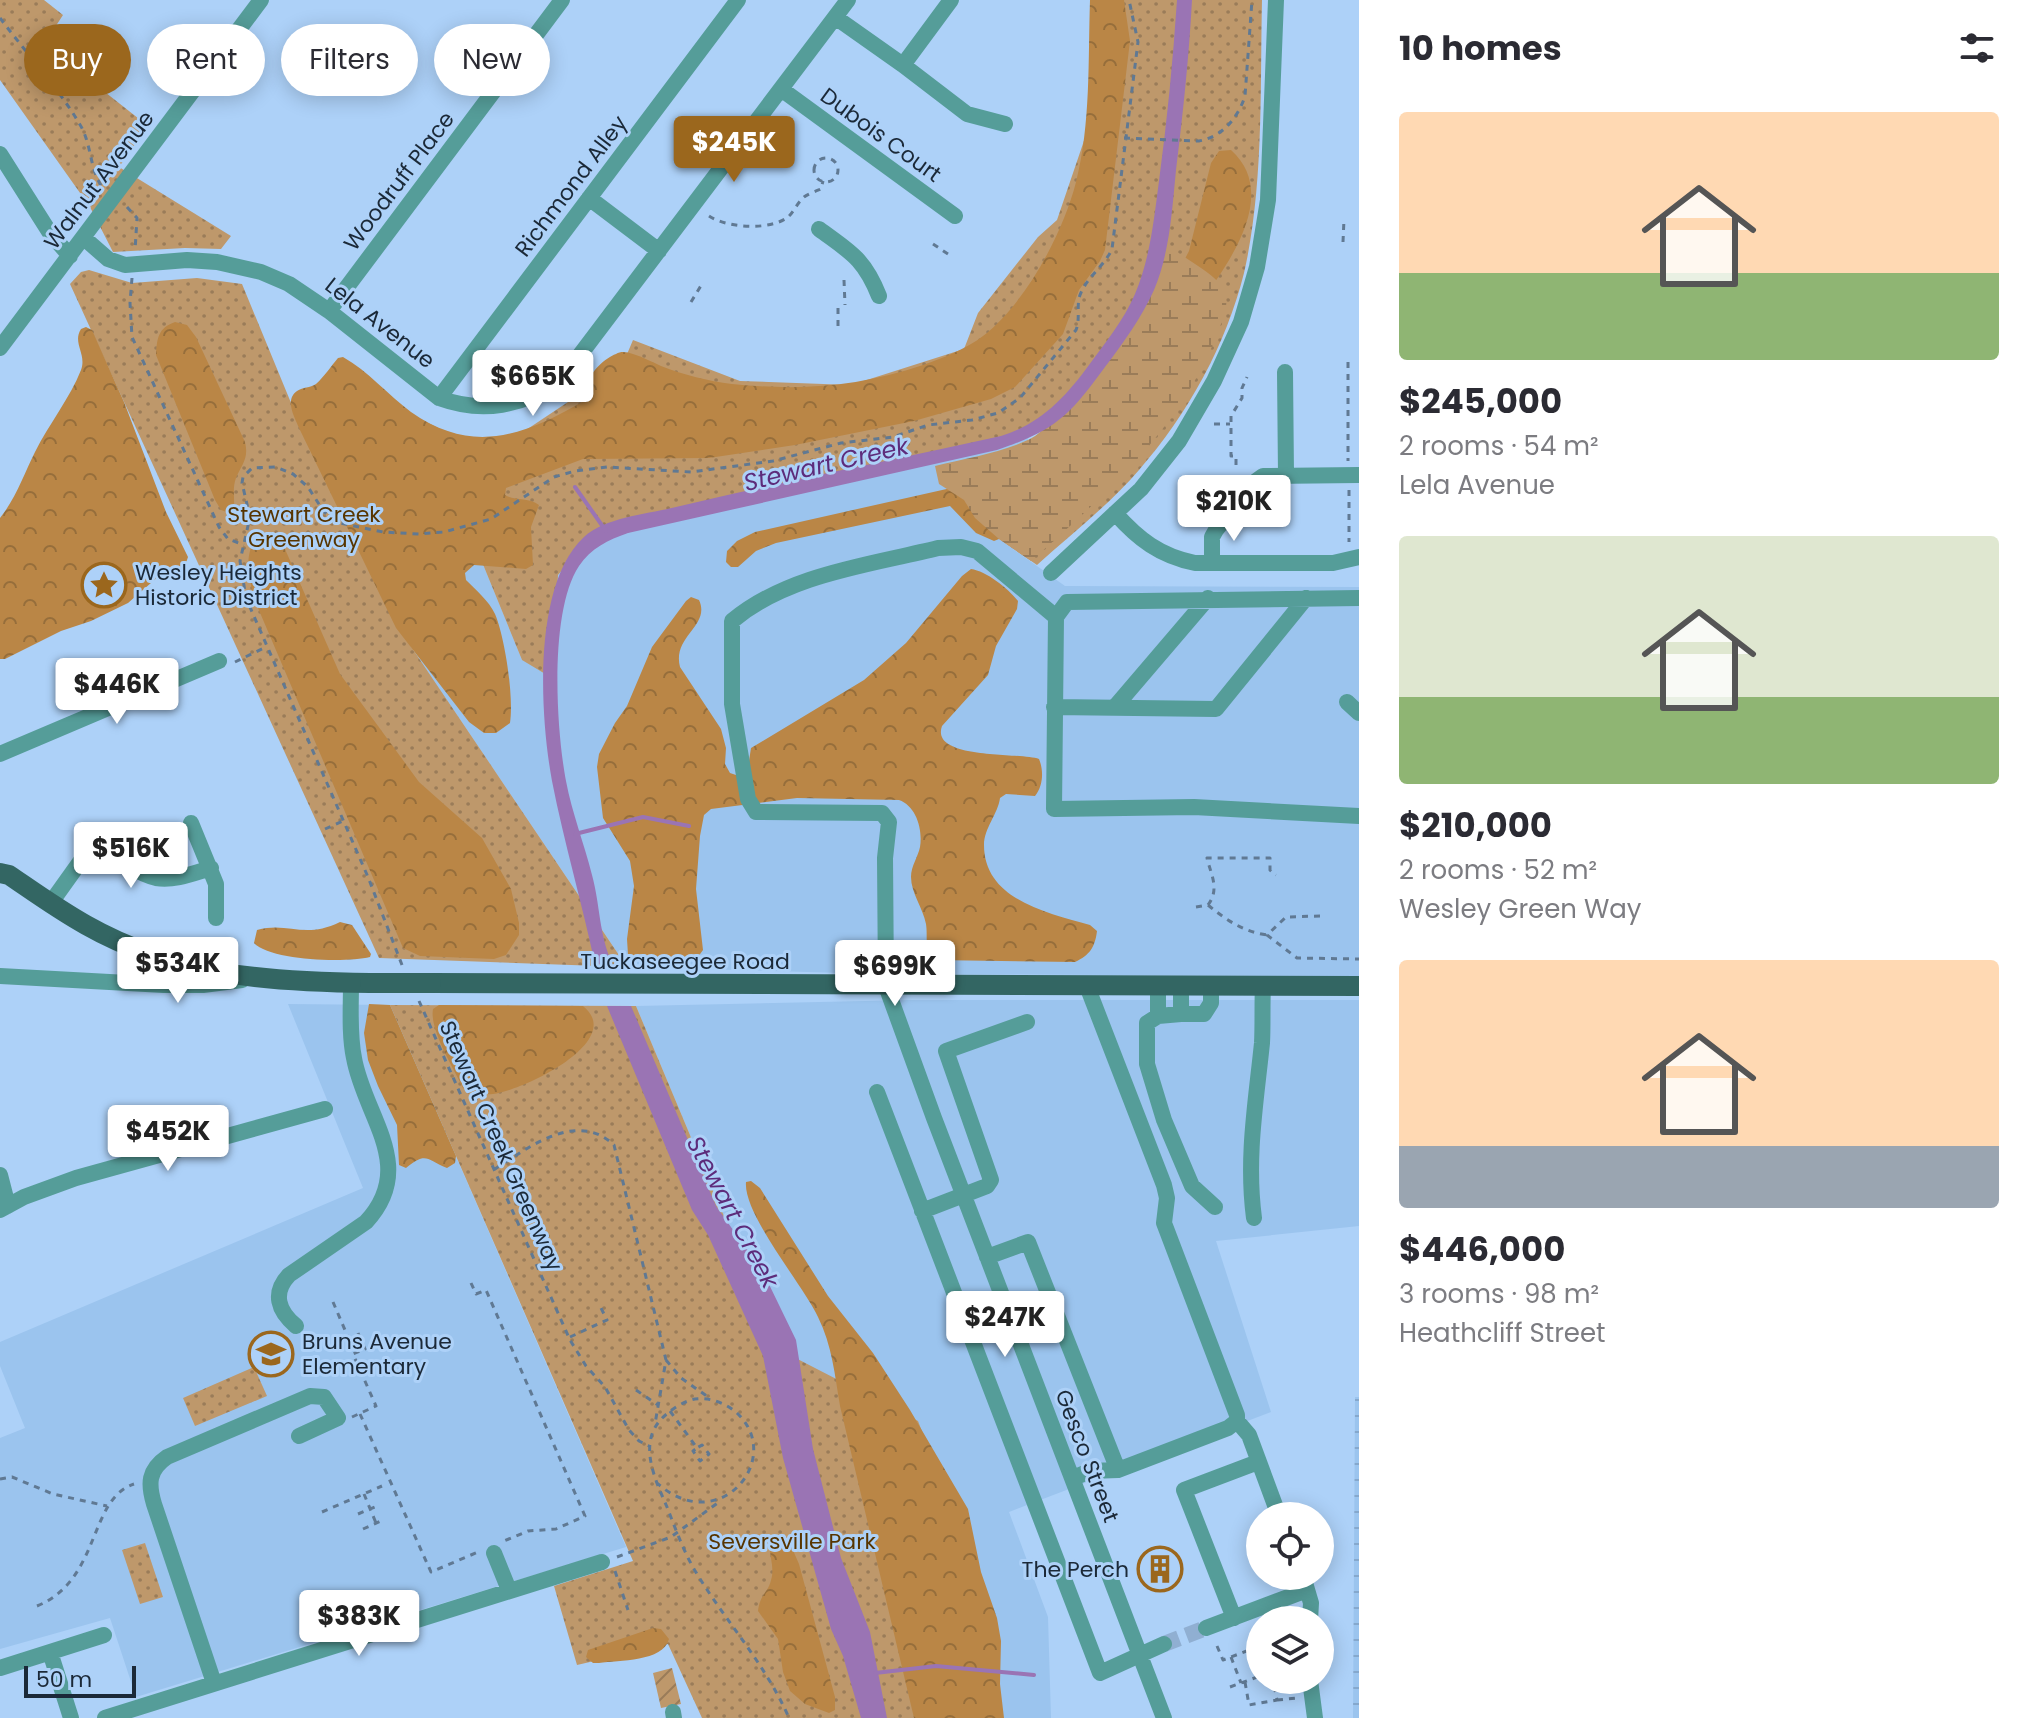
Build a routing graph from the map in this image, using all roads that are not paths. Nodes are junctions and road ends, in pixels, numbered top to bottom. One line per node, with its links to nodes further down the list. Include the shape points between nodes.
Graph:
1 (261, 0): 15 (street, Walnut Avenue)
2 (562, 0): 19 (street, Woodruff Place)
3 (738, 0): 12 (street, Richmond Alley)
4 (848, 0): 7 (street, Lela Avenue)
5 (951, 0): 8 (street)
6 (1276, 0): 25 (street, via 1268,200 1241,322 1179,441)
7 (835, 17): 8 (street); 9 (street, Lela Avenue)
8 (903, 65): 10 (street, via 967,114)
9 (781, 89): 13 (street, Dubois Court); 16 (street, Lela Avenue)
10 (1005, 124)
11 (0, 154): 17 (street)
12 (589, 198): 16 (street); 22 (street, Richmond Alley)
13 (955, 216)
14 (819, 229): 18 (street, via 859,258)
15 (84, 238): 17 (street, Walnut Avenue); 19 (street, Lela Avenue, via 108,259 125,265 187,260 261,272)
16 (659, 251): 22 (street, Lela Avenue, via 561,380 542,393 486,408)
17 (70, 256): 20 (street, Walnut Avenue)
18 (879, 296)
19 (329, 311): 22 (street, Lela Avenue)
20 (0, 348)
21 (1285, 372): 24 (street)
22 (439, 398)
23 (1354, 472): 24 (street)
24 (1286, 475): 27 (street, via 1256,481 1212,537)
25 (1115, 513): 27 (street, via 1155,550 1181,560); 28 (street)
26 (1359, 557): 27 (street, via 1333,563)
27 (1212, 562)
28 (1051, 573)
29 (1208, 598): 30 (street); 32 (street, via 1067,602); 35 (street)
30 (1306, 598): 31 (street); 35 (street, via 1216,709)
31 (1359, 598)
32 (1056, 617): 34 (street); 47 (street, Gesco Street, via 977,551 961,547 805,581 732,621 732,704 748,799 756,812 882,813 889,822)
33 (224, 664): 36 (street)
34 (1054, 707): 35 (street); 37 (street, via 1054,809 1194,807)
35 (1114, 708)
36 (0, 754)
37 (1359, 816)
38 (191, 823): 40 (street)
39 (0, 856): 41 (main road)
40 (211, 868): 42 (street, via 173,879 155,878 113,857 85,855); 43 (street)
41 (4, 874): 42 (main road, Tuckaseegee Road)
42 (50, 904): 45 (main road, Tuckaseegee Road, via 127,945 189,966)
43 (216, 918)
44 (0, 976): 45 (street, via 203,985)
45 (250, 978): 46 (main road, Tuckaseegee Road)
46 (360, 983): 47 (main road, Tuckaseegee Road, bridge, via 425,991); 66 (street, via 354,1057 385,1137 388,1175 376,1211 366,1222 281,1283 279,1306)
47 (886, 986): 48 (main road, Tuckaseegee Road); 60 (street, Gesco Street)
48 (1087, 986): 49 (main road, Tuckaseegee Road); 67 (street, via 1167,1192 1164,1223)
49 (1158, 986): 50 (main road, Tuckaseegee Road); 55 (street)
50 (1181, 986): 51 (main road, Tuckaseegee Road); 54 (street)
51 (1211, 986): 52 (main road, Tuckaseegee Road); 54 (street, via 1211,1003 1204,1014)
52 (1263, 986): 53 (main road, Tuckaseegee Road); 64 (street, via 1249,1181)
53 (1359, 986)
54 (1181, 1014): 55 (street)
55 (1158, 1016): 61 (street, via 1147,1023 1147,1064 1192,1186)
56 (1027, 1022): 60 (street, via 946,1051 991,1180)
57 (877, 1092): 63 (street)
58 (325, 1109): 62 (street, via 76,1178)
59 (0, 1175): 62 (street)
60 (963, 1195): 63 (street); 65 (street, Gesco Street)
61 (1215, 1207)
62 (4, 1208)
63 (922, 1211): 82 (street, via 1100,1673)
64 (1254, 1218)
65 (987, 1257): 70 (street, via 1028,1242); 71 (street, Gesco Street)
66 (296, 1326)
67 (1237, 1421): 69 (street, via 1249,1435); 70 (street)
68 (299, 1436): 84 (street, via 345,1417 324,1397 310,1396 183,1450 153,1470 150,1487)
69 (1258, 1462): 72 (street); 77 (street, via 1184,1490)
70 (1118, 1470): 71 (street)
71 (1073, 1478): 82 (street, Gesco Street)
72 (1274, 1502)
73 (494, 1548): 75 (street)
74 (607, 1560): 75 (street)
75 (509, 1590): 84 (street)
76 (1291, 1590): 77 (street)
77 (1234, 1618): 78 (street)
78 (1206, 1628)
79 (104, 1635): 81 (street)
80 (1164, 1644): 82 (street)
81 (50, 1652): 83 (street); 86 (street)
82 (1140, 1655): 88 (street, Gesco Street)
83 (0, 1668)
84 (214, 1683): 87 (street)
85 (1312, 1694): 89 (street)
86 (71, 1718)
87 (105, 1718)
88 (1164, 1718)
89 (1315, 1718)

